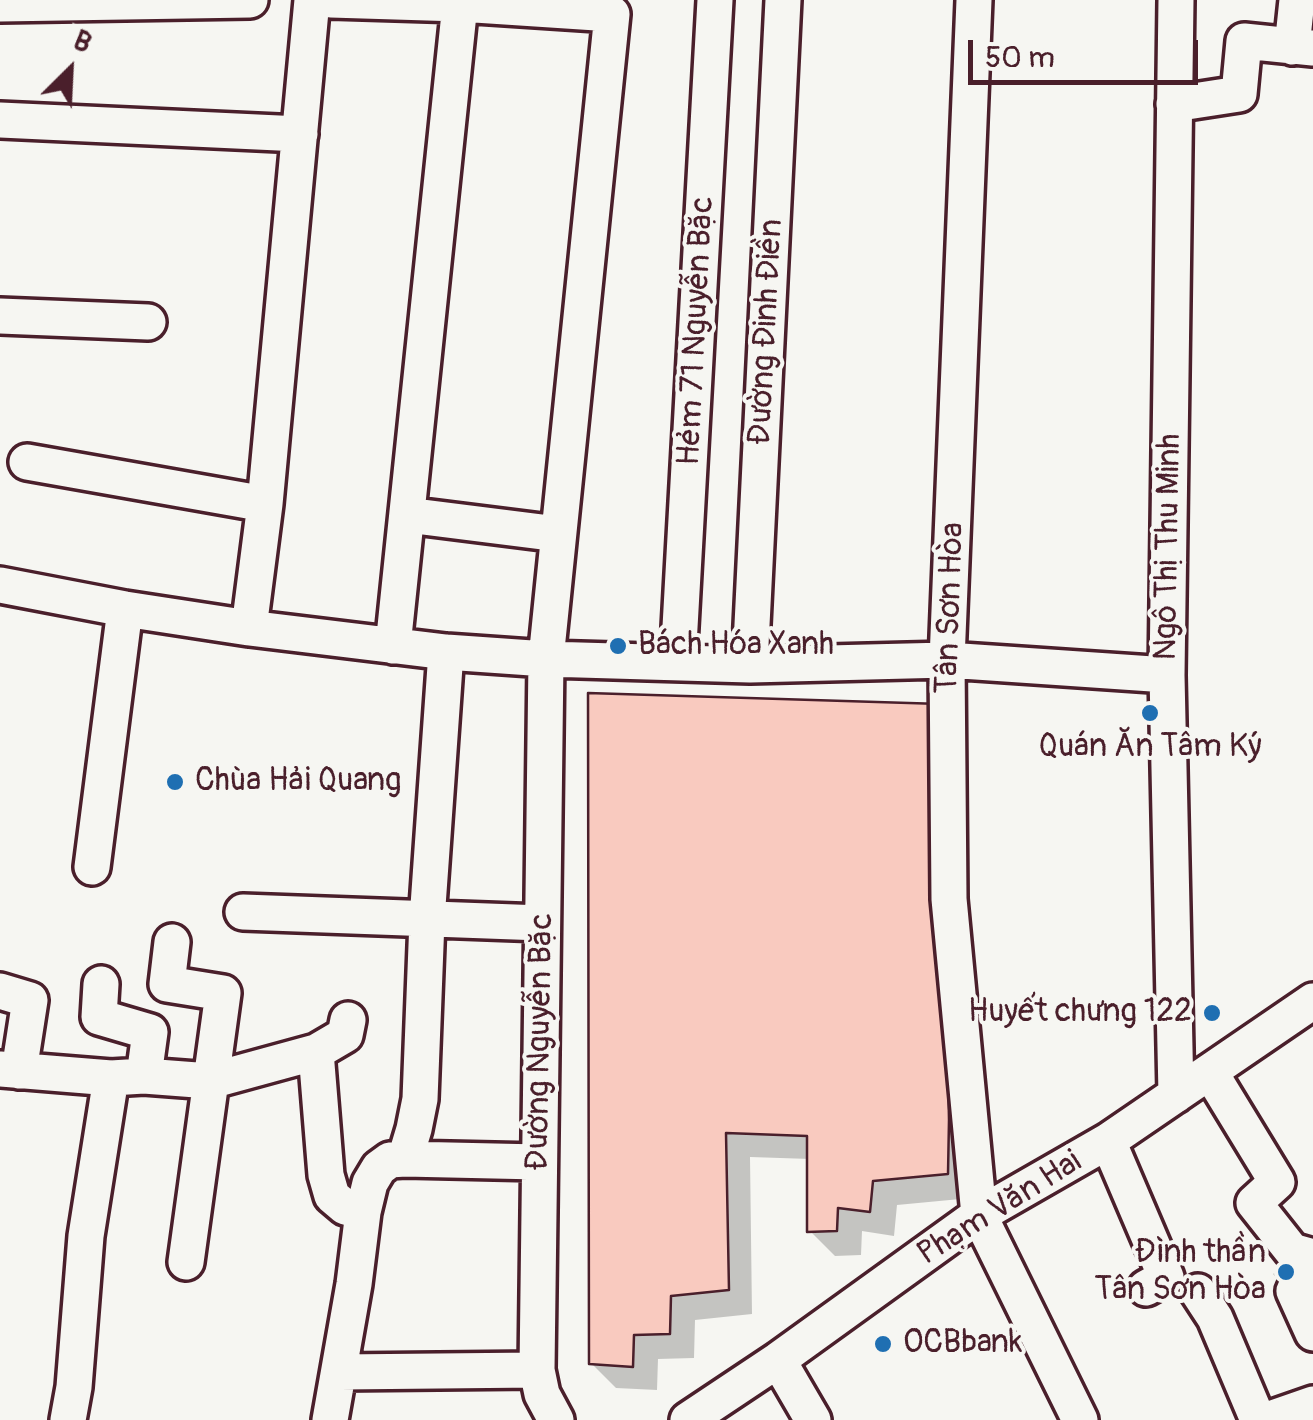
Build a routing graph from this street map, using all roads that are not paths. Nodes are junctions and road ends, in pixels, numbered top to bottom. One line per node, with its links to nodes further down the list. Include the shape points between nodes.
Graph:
1 (250, 0): 10 (street)
2 (312, 0): 15 (street)
3 (331, 0): 9 (street)
4 (715, 0): 29 (street, Hẻm 71 Nguyễn Bặc)
5 (784, 0): 30 (street, Đường Đinh Điền)
6 (974, 0): 28 (street, Tân Sơn Hòa)
7 (1176, 0): 13 (street, Ngô Thị Thu Minh)
8 (1297, 0): 12 (street)
9 (412, 1): 11 (street)
10 (0, 4)
11 (460, 4): 20 (street); 21 (street, Đường Nguyễn Bặc, via 612,14)
12 (1302, 48): 13 (street, via 1244,41 1240,94)
13 (1174, 104): 31 (street, Ngô Thị Thu Minh)
14 (0, 120): 15 (street)
15 (300, 134): 19 (street)
16 (0, 316): 17 (street)
17 (148, 322)
18 (27, 462): 19 (street)
19 (266, 504): 24 (street)
20 (408, 515): 21 (street); 25 (street)
21 (558, 534): 27 (street, Đường Nguyễn Bặc)
22 (0, 586): 23 (street)
23 (125, 610): 24 (street); 32 (street)
24 (249, 628): 25 (street)
25 (393, 646): 26 (street)
26 (446, 652): 27 (street); 34 (street)
27 (546, 659): 29 (street); 35 (street, Đường Nguyễn Bặc)
28 (948, 660): 30 (street); 31 (street); 51 (street, Tân Sơn Hòa, via 949,899)
29 (678, 662): 30 (street)
30 (750, 665)
31 (1167, 676): 46 (street, Ngô Thị Thu Minh)
32 (92, 867)
33 (243, 912): 34 (street)
34 (427, 920): 35 (street); 48 (street, via 420,1099)
35 (542, 923): 49 (street, Đường Nguyễn Bặc)
36 (172, 942): 45 (street, via 167,984 223,994)
37 (101, 984): 44 (street, via 99,1018 150,1032)
38 (0, 991): 42 (street, via 30,1000)
39 (1313, 1001): 43 (street, Phạm Văn Hai)
40 (348, 1020): 41 (street, via 345,1036)
41 (316, 1052): 45 (street); 50 (street, via 332,1196)
42 (10, 1070): 44 (street)
43 (1210, 1072): 46 (street, Phạm Văn Hai); 52 (street, via 1278,1182 1254,1203 1292,1251)
44 (128, 1077): 45 (street); 61 (street, via 86,1236)
45 (210, 1081): 53 (street)
46 (1176, 1095): 47 (street, Phạm Văn Hai)
47 (1108, 1141): 51 (street, Phạm Văn Hai); 54 (street, via 1166,1277)
48 (404, 1159): 49 (street); 50 (street, via 378,1168)
49 (539, 1162): 58 (street, Đường Nguyễn Bặc)
50 (363, 1212): 59 (street)
51 (979, 1216): 57 (street, Phạm Văn Hai); 66 (street)
52 (1312, 1258): 56 (street, via 1294,1291)
53 (186, 1262)
54 (1146, 1288)
55 (1198, 1292): 67 (street)
56 (1313, 1334)
57 (778, 1360): 64 (street, Phạm Văn Hai); 65 (street)
58 (537, 1370): 59 (street); 63 (street, Đường Nguyễn Bặc)
59 (340, 1372): 62 (street)
60 (1313, 1404): 68 (street)
61 (68, 1420)
62 (330, 1420)
63 (556, 1420)
64 (688, 1420)
65 (813, 1420)
66 (1080, 1420)
67 (1258, 1420)
68 (1268, 1420)

